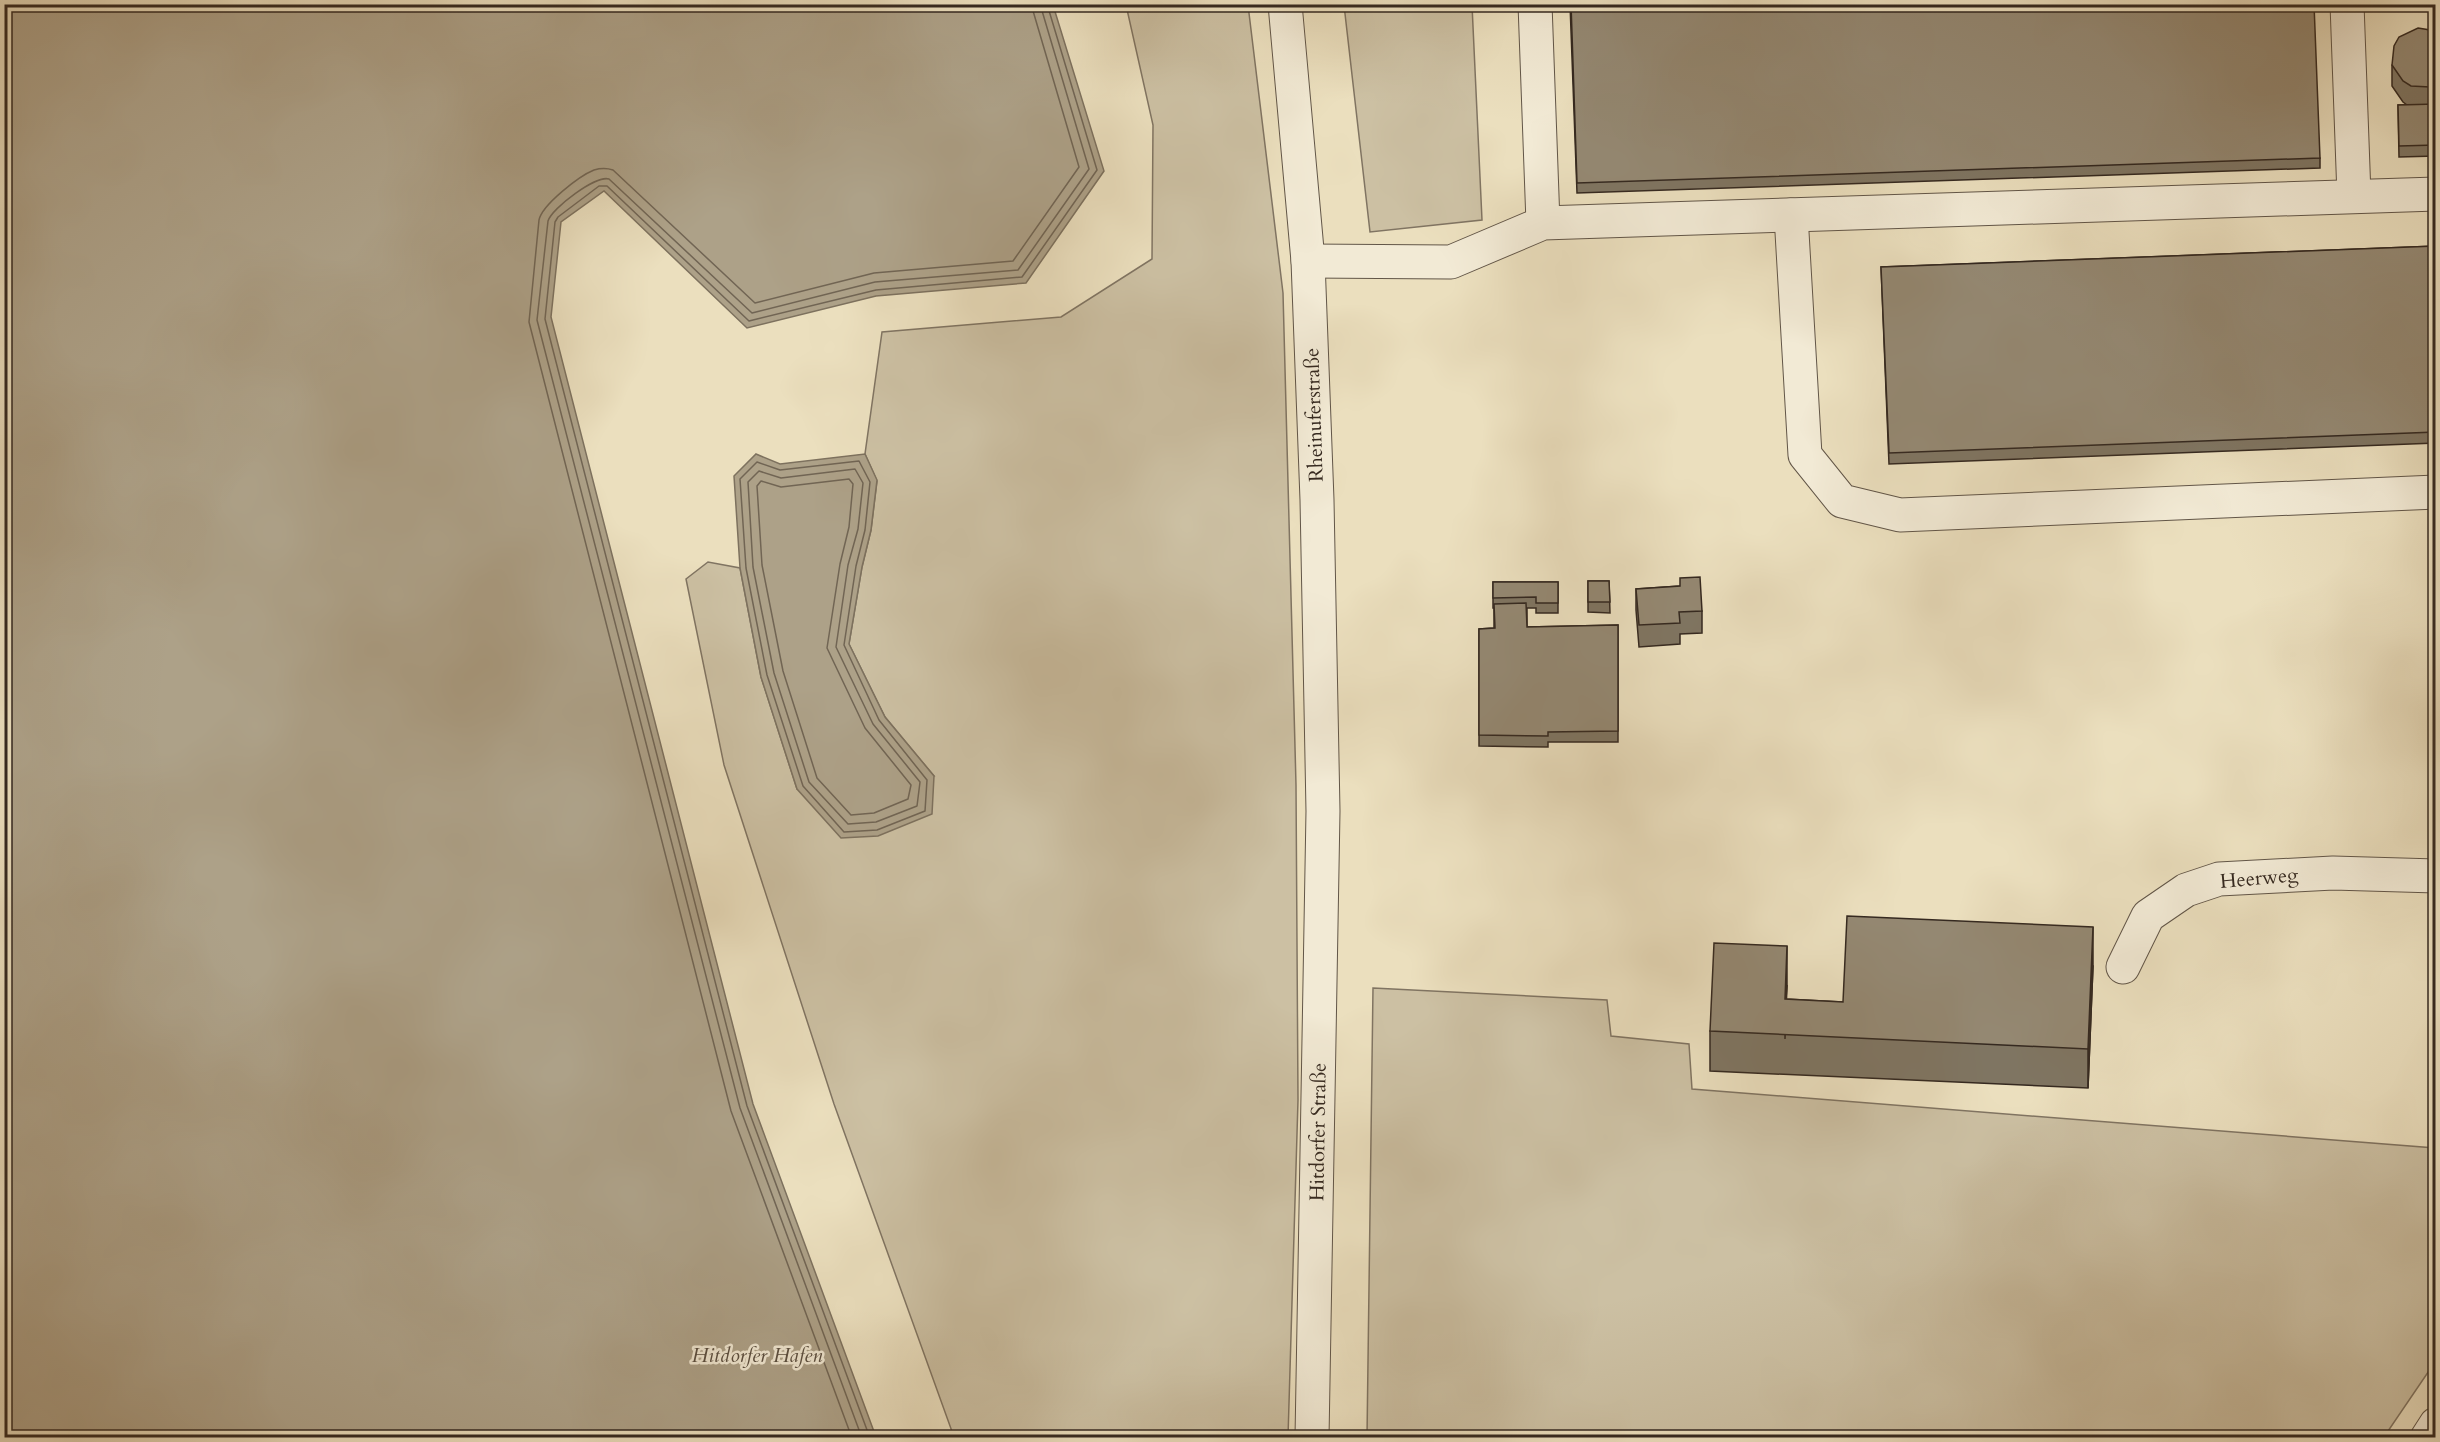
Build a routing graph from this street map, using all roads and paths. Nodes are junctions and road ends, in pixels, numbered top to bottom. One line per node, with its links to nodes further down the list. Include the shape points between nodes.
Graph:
1 (1286, 4): 8 (street, Rheinuferstraße)
2 (1536, 4): 7 (street)
3 (2347, 4): 5 (street)
4 (2436, 194): 5 (street)
5 (2355, 196): 6 (street)
6 (1791, 215): 7 (street); 9 (street, via 1805,455 1842,501 1900,515)
7 (1543, 222): 8 (street, via 1451,262)
8 (1308, 261): 10 (street, Rheinuferstraße, via 1317,500)
9 (2436, 492)
10 (1322, 827): 14 (street, Hitdorfer Straße)
11 (2436, 876): 12 (street, Heerweg, via 2332,873 2219,879 2186,890 2148,916)
12 (2123, 967)
13 (2436, 1424): 15 (street)
14 (1312, 1437)
15 (2427, 1437)

